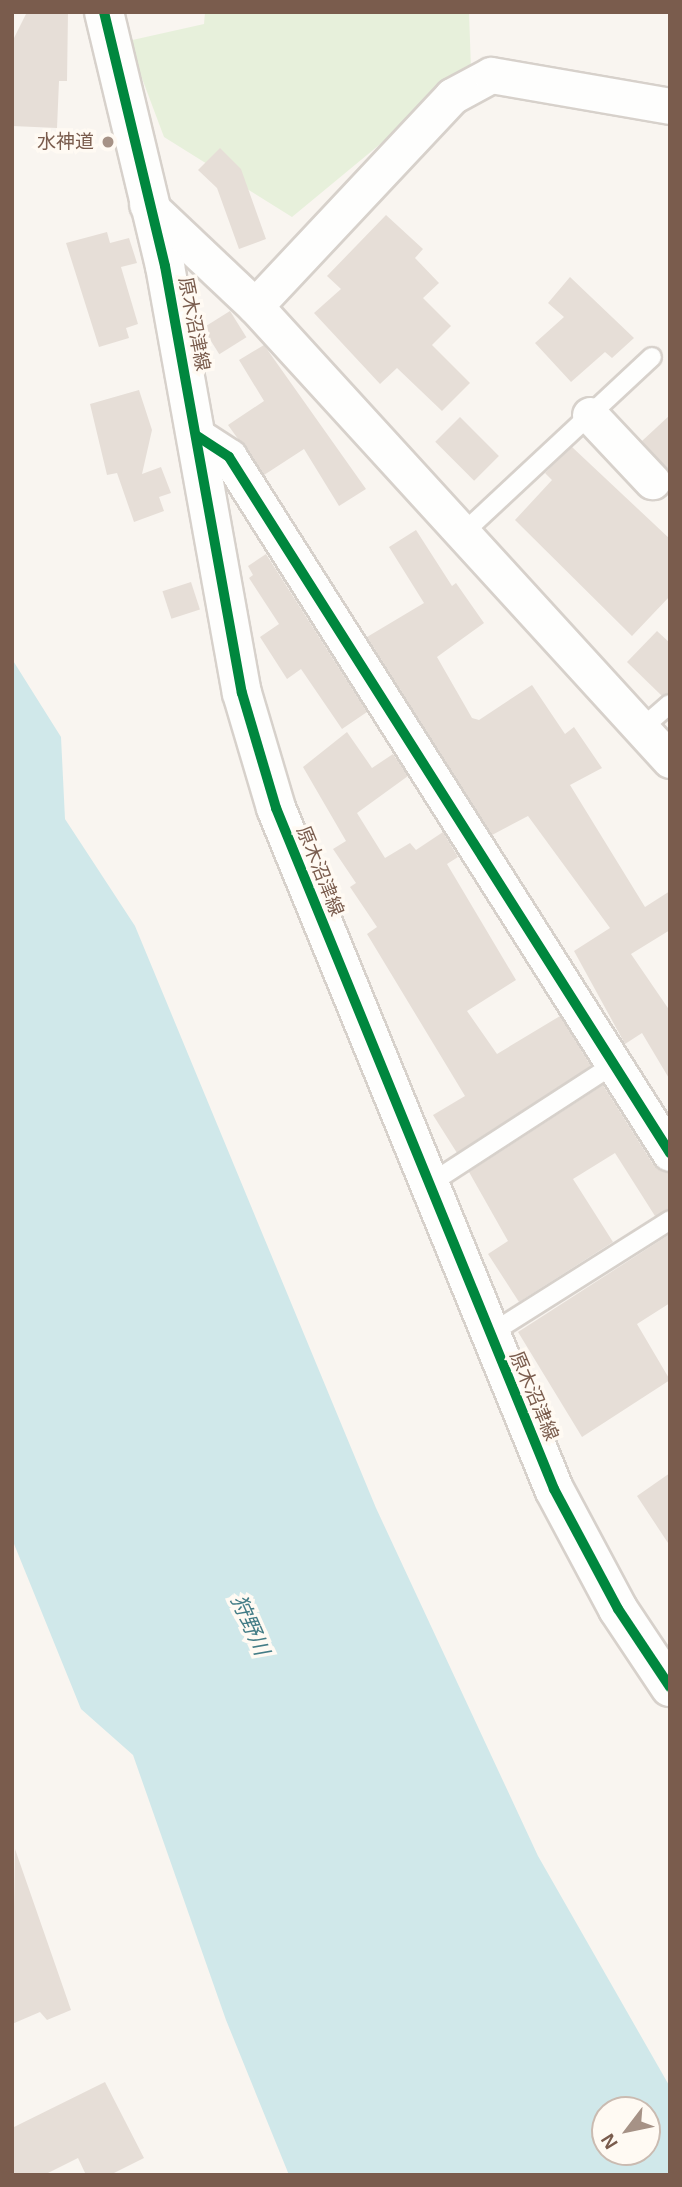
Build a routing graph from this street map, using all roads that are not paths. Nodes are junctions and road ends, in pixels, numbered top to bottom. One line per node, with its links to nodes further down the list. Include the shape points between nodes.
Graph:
1 (104, 12): 3 (main road, 原木沼津線)
2 (670, 106): 4 (street, via 491,75 452,96)
3 (147, 204): 4 (street); 7 (main road, 原木沼津線, via 165,266)
4 (256, 306): 9 (street)
5 (652, 358): 6 (lane)
6 (590, 415): 8 (street); 9 (lane)
7 (197, 436): 13 (street, via 229,457); 15 (main road, 原木沼津線, via 242,693 276,808)
8 (652, 481)
9 (461, 534): 11 (street)
10 (670, 704): 11 (lane)
11 (641, 729): 12 (street)
12 (670, 760)
13 (613, 1065): 14 (street); 15 (lane)
14 (670, 1153)
15 (428, 1185): 17 (main road, 原木沼津線)
16 (670, 1220): 17 (lane)
17 (490, 1334): 18 (main road, 原木沼津線, via 554,1489 618,1609)
18 (670, 1687)

